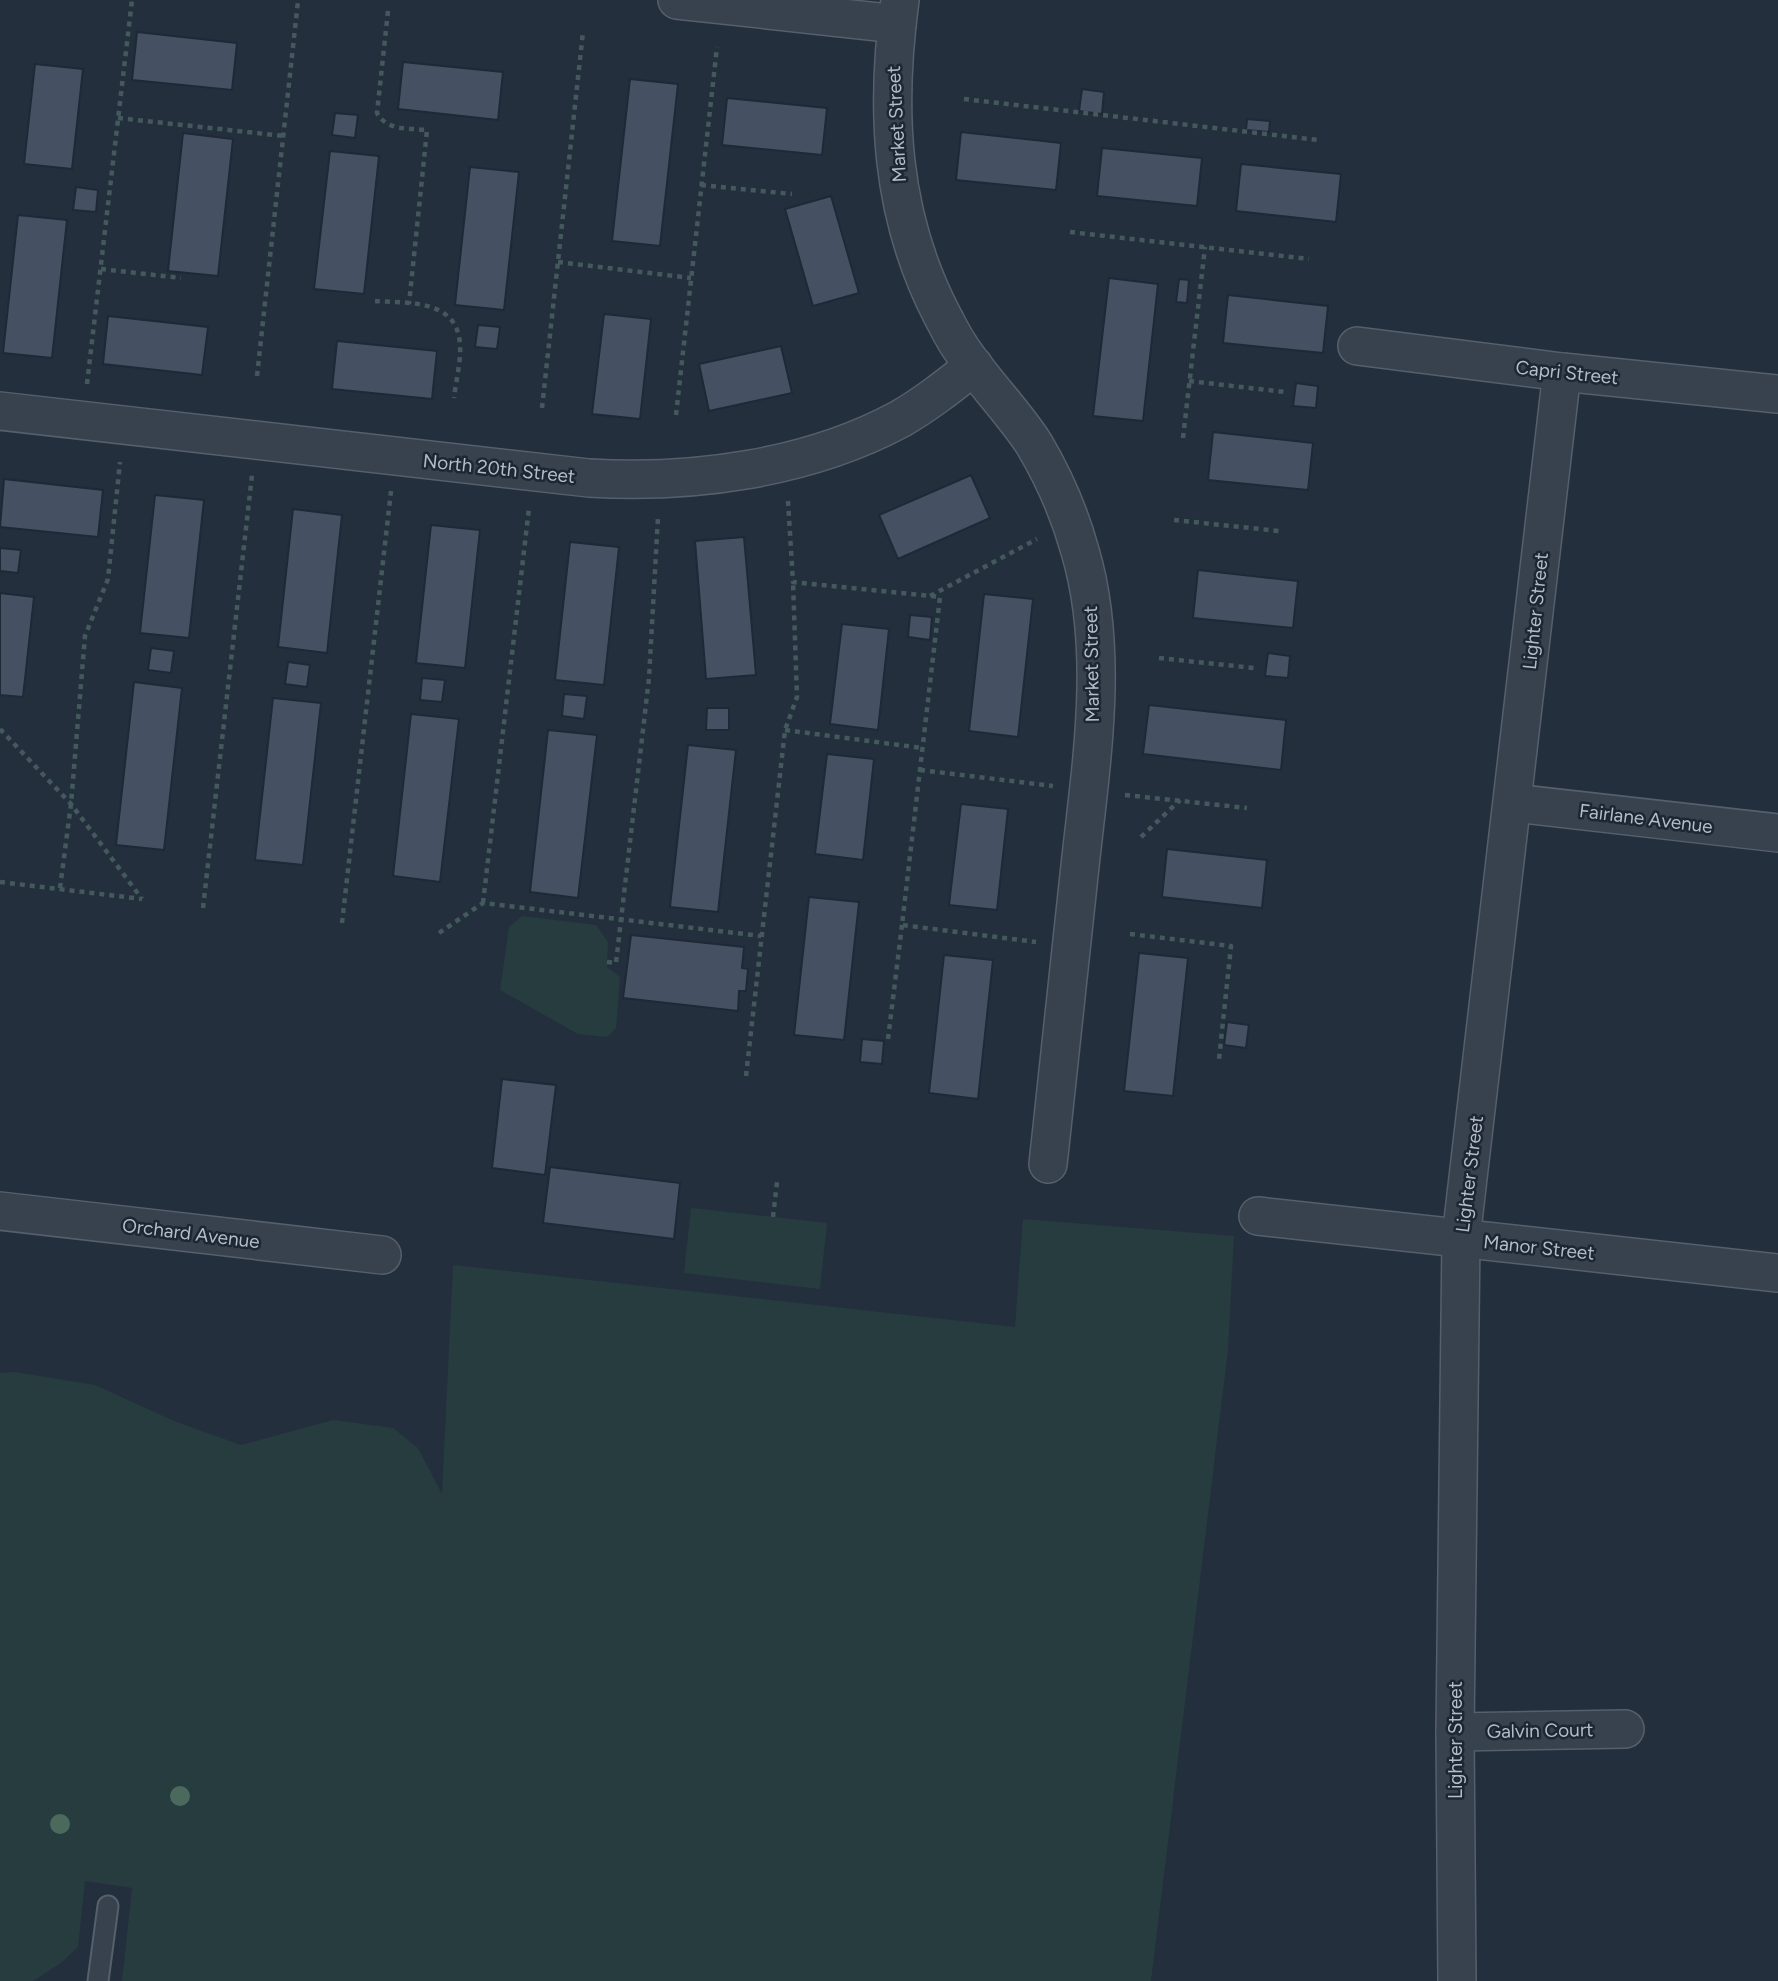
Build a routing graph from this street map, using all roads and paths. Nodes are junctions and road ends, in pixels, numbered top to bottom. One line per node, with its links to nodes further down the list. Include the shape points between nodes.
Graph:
1 (132, 0): 9 (path)
2 (677, 0): 5 (street)
3 (298, 1): 10 (path)
4 (388, 10): 22 (path, via 377,113 392,127 427,130)
5 (898, 12): 24 (street, Market Street, via 892,123 898,188 928,288)
6 (583, 32): 17 (path)
7 (717, 47): 12 (path)
8 (964, 99): 11 (path)
9 (118, 118): 10 (path); 18 (path)
10 (284, 136): 26 (path)
11 (1318, 140)
12 (701, 185): 13 (path); 20 (path)
13 (792, 194)
14 (1070, 232): 15 (path)
15 (1205, 247): 16 (path); 27 (path)
16 (1309, 259)
17 (558, 262): 20 (path); 32 (path)
18 (101, 269): 19 (path); 28 (path)
19 (181, 278)
20 (691, 278): 34 (path)
21 (375, 301): 22 (path)
22 (409, 304): 31 (path, via 448,314 456,328)
23 (1357, 346): 25 (street, Capri Street)
24 (974, 366): 33 (street, North 20th Street, via 899,419 840,446 701,477 589,478); 76 (street, Market Street, via 1035,446 1066,510 1081,551 1094,635 1089,780)
25 (1562, 372): 30 (street, Capri Street); 56 (street, Lighter Street)
26 (257, 376)
27 (1189, 382): 29 (path); 35 (path)
28 (86, 392)
29 (1285, 392)
30 (1778, 394)
31 (454, 398)
32 (542, 408)
33 (0, 411)
34 (676, 415)
35 (1183, 438)
36 (121, 449): 57 (path, via 108,579 85,636)
37 (253, 464): 64 (path)
38 (392, 480): 66 (path)
39 (788, 489): 45 (path)
40 (530, 498): 63 (path)
41 (659, 506): 65 (path, via 649,678)
42 (1174, 520): 43 (path)
43 (1279, 531)
44 (1047, 534): 46 (path)
45 (793, 582): 46 (path); 50 (path, via 797,697)
46 (929, 596): 51 (path, via 940,597)
47 (1159, 658): 48 (path)
48 (1254, 668)
49 (0, 729): 57 (path)
50 (785, 730): 51 (path); 70 (path)
51 (922, 748): 52 (path)
52 (919, 770): 53 (path); 67 (path)
53 (1058, 787)
54 (1113, 793): 55 (path)
55 (1180, 800): 58 (path); 60 (path)
56 (1513, 803): 59 (street, Fairlane Avenue); 81 (street, Lighter Street)
57 (71, 804): 62 (path); 62 (path, via 142,900)
58 (1247, 808)
59 (1778, 833)
60 (1142, 837)
61 (0, 882): 62 (path)
62 (60, 888)
63 (483, 903): 65 (path); 68 (path)
64 (203, 908)
65 (621, 919): 70 (path); 72 (path, via 616,963)
66 (342, 923)
67 (902, 925): 71 (path); 73 (path)
68 (439, 933)
69 (1130, 934): 74 (path, via 1231,946)
70 (761, 936): 75 (path)
71 (1040, 943)
72 (607, 962)
73 (888, 1039)
74 (1219, 1059)
75 (746, 1076)
76 (1048, 1164)
77 (777, 1182): 80 (path)
78 (0, 1211): 82 (street, Orchard Avenue)
79 (1258, 1216): 81 (street, Manor Street)
80 (773, 1217)
81 (1461, 1238): 83 (street, Manor Street); 85 (street, Lighter Street)
82 (382, 1255)
83 (1778, 1273)
84 (1625, 1729): 85 (street, Galvin Court)
85 (1455, 1732): 88 (street, Lighter Street)
86 (108, 1906): 87 (lane)
87 (98, 1981)
88 (1457, 1981)

